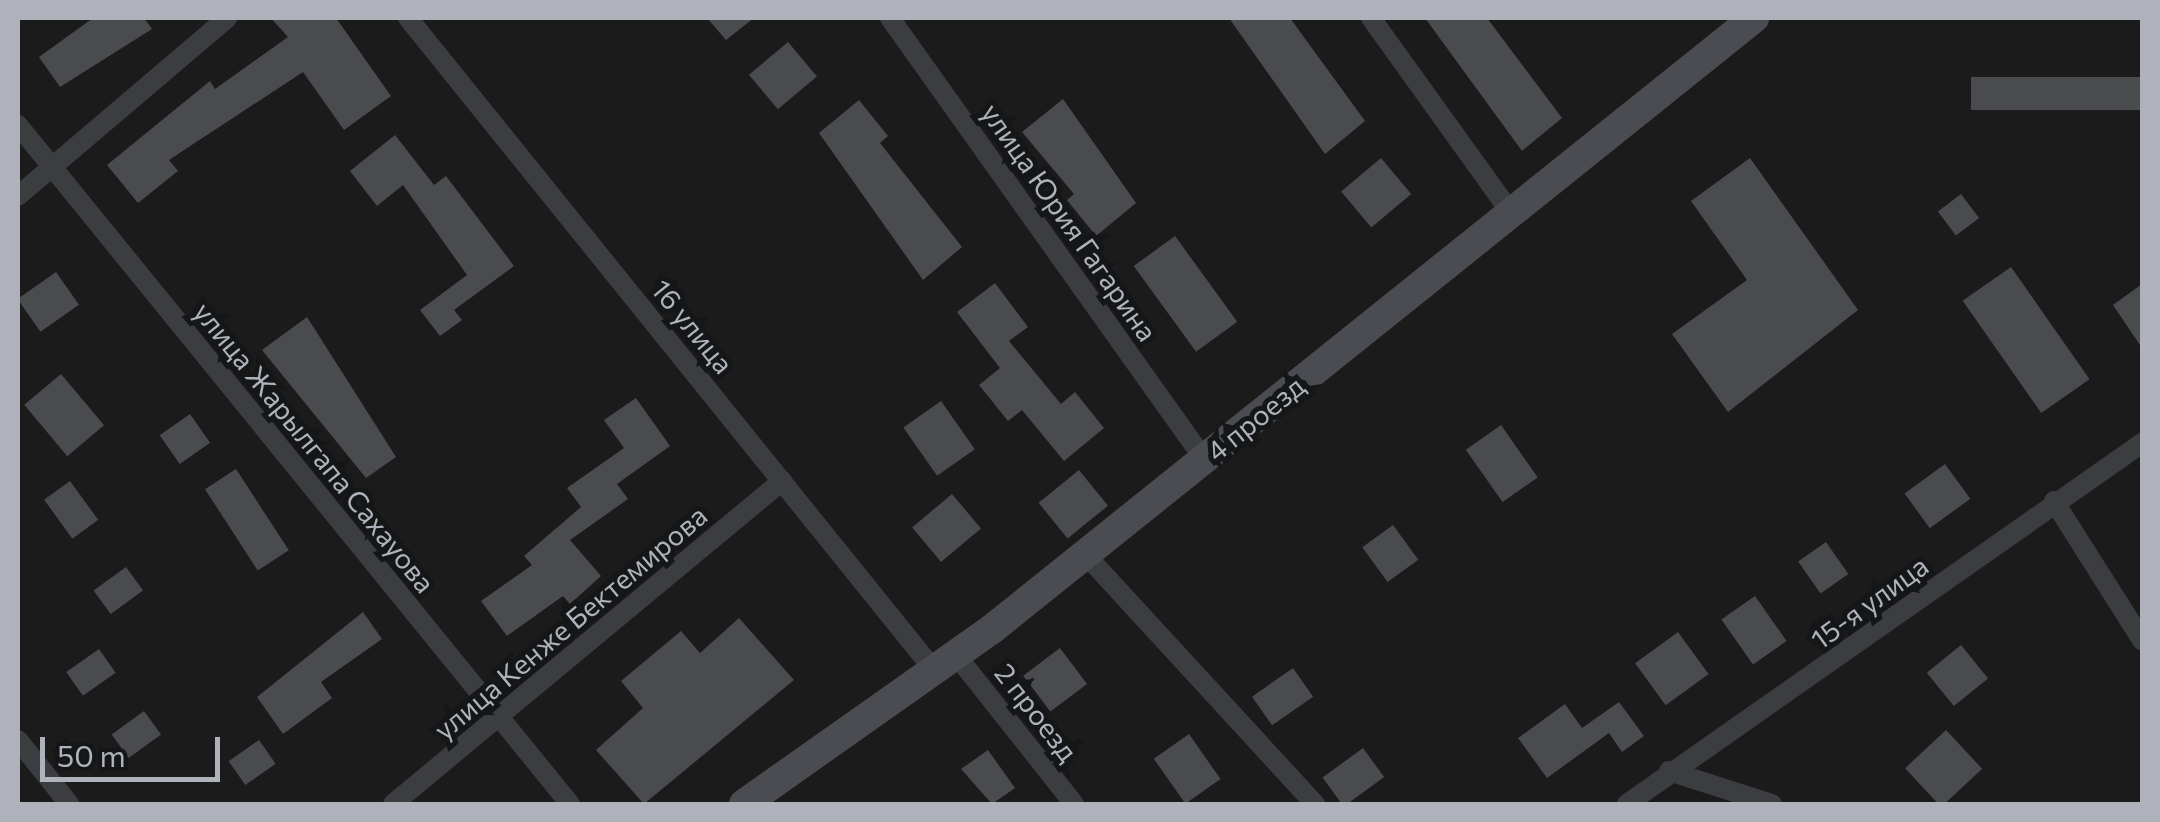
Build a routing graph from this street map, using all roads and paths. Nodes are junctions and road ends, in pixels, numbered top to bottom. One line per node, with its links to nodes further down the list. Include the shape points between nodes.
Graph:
1 (227, 18): 7 (street)
2 (408, 18): 12 (street, 16 улица)
3 (890, 18): 11 (street, улица Юрия Гагарина)
4 (1371, 18): 9 (street)
5 (1754, 18): 9 (street, 4 проезд)
6 (18, 125): 7 (street, улица Жарылгапа Сахауова)
7 (52, 167): 8 (street); 17 (street, улица Жарылгапа Сахауова)
8 (18, 196)
9 (1511, 212): 11 (street, 4 проезд)
10 (2142, 442): 13 (street, 15-я улица)
11 (1204, 458): 14 (street, 4 проезд)
12 (782, 482): 16 (street, 16 улица); 17 (street, улица Кенже Бектемирова)
13 (2054, 501): 15 (street); 19 (street, 15-я улица, via 1764,712)
14 (1086, 554): 16 (street, 4 проезд); 25 (street)
15 (2142, 640)
16 (945, 662): 23 (street, 4 проезд); 24 (street, 2 проезд)
17 (499, 717): 21 (street, улица Кенже Бектемирова); 22 (street, улица Жарылгапа Сахауова)
18 (18, 740): 20 (street)
19 (1669, 771): 26 (street, 15-я улица); 27 (street)
20 (69, 804)
21 (393, 804)
22 (570, 804)
23 (744, 804)
24 (1074, 804)
25 (1315, 804)
26 (1626, 804)
27 (1772, 804)

